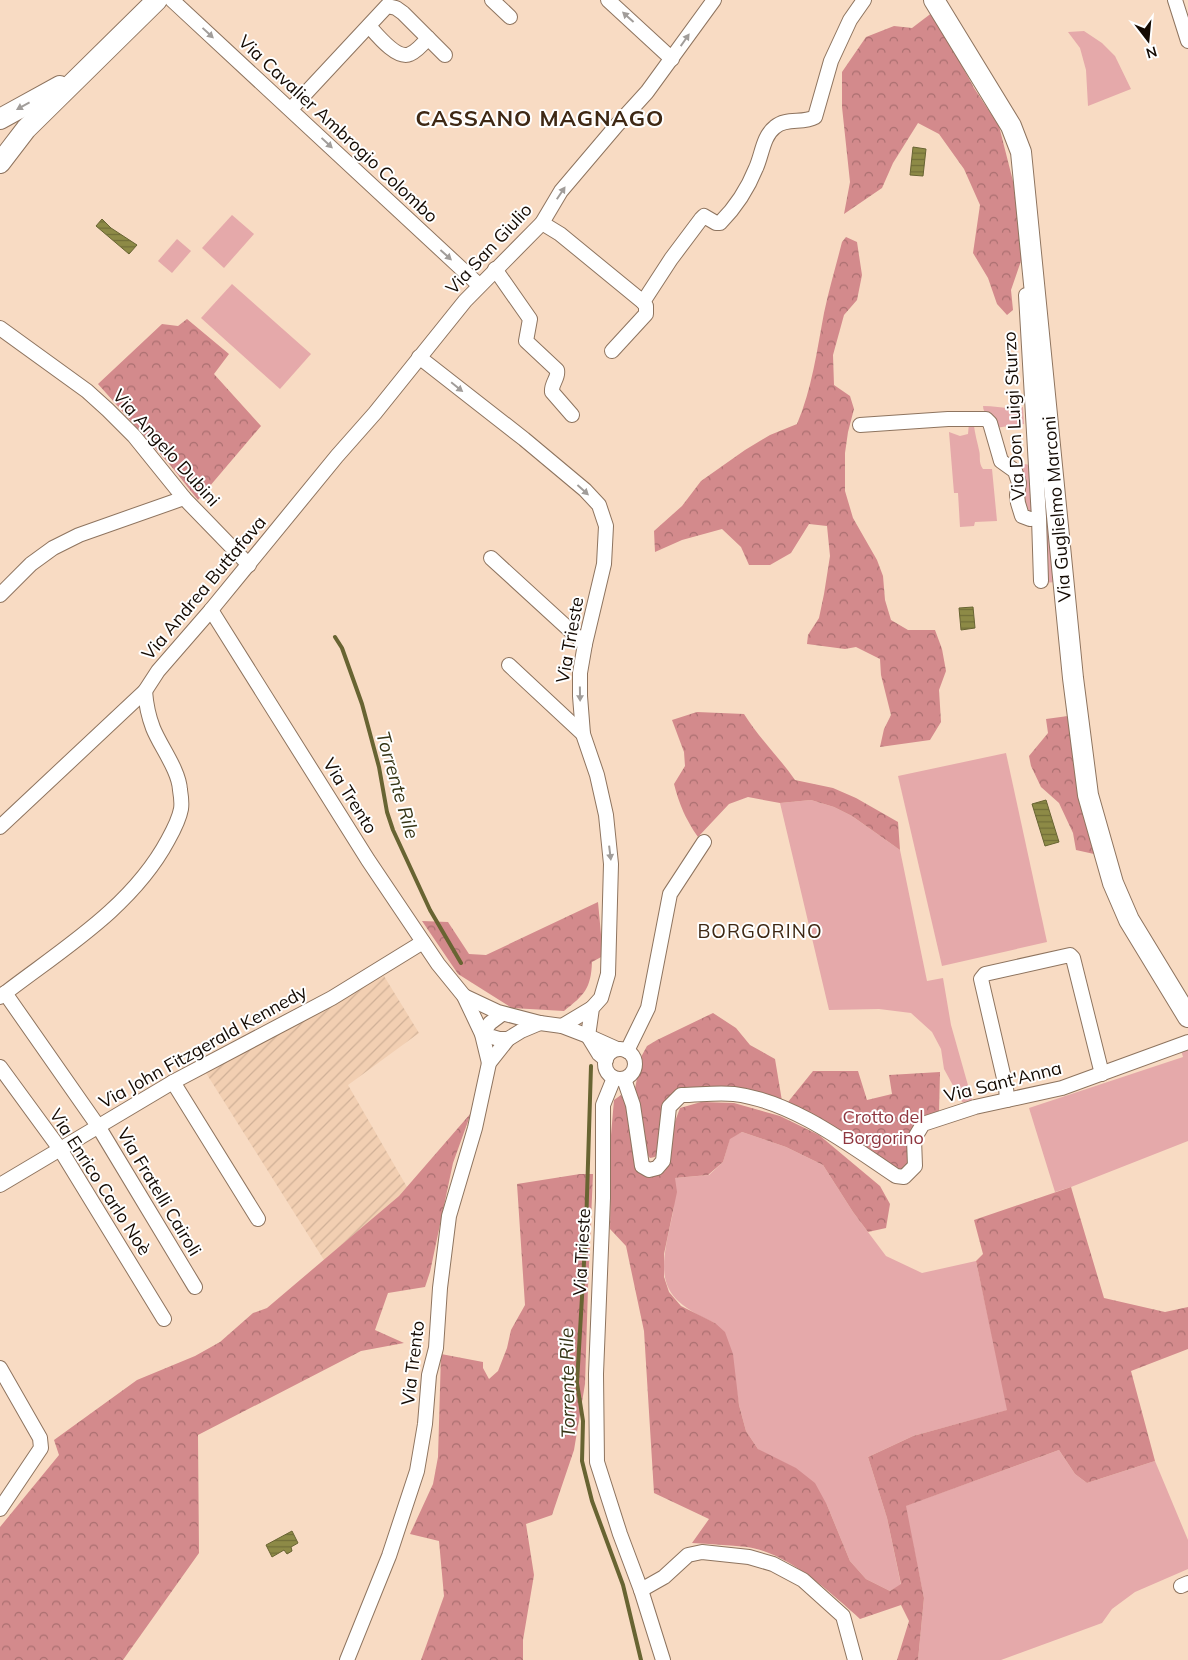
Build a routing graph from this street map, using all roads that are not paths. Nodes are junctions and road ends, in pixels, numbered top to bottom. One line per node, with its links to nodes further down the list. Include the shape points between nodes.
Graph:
1 (157, 0): 15 (street)
2 (172, 0): 16 (street, Via Cavalier Ambrogio Colombo, one-way to 16)
3 (492, 0): 9 (street)
4 (608, 0): 14 (street, one-way to 4)
5 (714, 0): 14 (street, Via San Giulio, one-way to 5)
6 (864, 0): 25 (street, via 850,20 831,61 815,117 785,121 767,134 756,170 735,206 720,223 704,216 701,219)
7 (934, 0): 22 (street, Via Guglielmo Marconi, via 1017,141)
8 (1175, 0): 12 (street)
9 (510, 17)
10 (369, 26): 11 (street, via 403,56 417,50); 11 (street, via 387,6 396,8); 16 (street)
11 (428, 38): 13 (street)
12 (1188, 41)
13 (445, 55)
14 (672, 59): 21 (street, Via San Giulio, one-way to 14, via 561,191)
15 (95, 62): 17 (street, one-way to 17, via 55,89); 19 (street)
16 (291, 109): 24 (street, Via Cavalier Ambrogio Colombo, one-way to 24)
17 (0, 119)
18 (0, 128): 19 (street)
19 (26, 129): 20 (street)
20 (0, 163)
21 (542, 223): 23 (street, Via San Giulio); 25 (street)
22 (1032, 249): 32 (street, Via Don Luigi Sturzo, via 1026,296); 49 (street, Via Guglielmo Marconi, via 1073,678 1088,795 1113,883 1129,920)
23 (495, 269): 24 (street, Via San Giulio); 29 (street, via 530,319 526,341 556,370 552,392)
24 (479, 285): 28 (street, Via San Giulio)
25 (643, 302): 27 (street, via 646,314)
26 (0, 328): 31 (street, Via Angelo Dubini, via 87,390 134,436)
27 (612, 351)
28 (419, 357): 34 (street, Via Andrea Buttafava); 38 (street, Via Trieste, one-way to 38, via 524,439 599,505 606,526 604,564)
29 (572, 415)
30 (860, 425): 32 (street, Via Don Luigi Sturzo, via 986,419 1002,460 1015,471 1018,483 1016,496 1022,516)
31 (184, 498): 34 (street, Via Angelo Dubini); 36 (street, via 79,535 53,548 31,564)
32 (1039, 518): 35 (street)
33 (491, 558): 38 (street)
34 (249, 564): 37 (street, Via Andrea Buttafava)
35 (1041, 581)
36 (0, 595)
37 (211, 610): 40 (street, Via Andrea Buttafava, via 158,671); 44 (street, Via Trento)
38 (585, 644): 41 (street, Via Trieste, one-way to 41, via 580,673)
39 (510, 665): 41 (street)
40 (145, 691): 42 (street, Via Andrea Buttafava); 45 (street, via 153,729 180,787 181,808 175,827 144,876 115,907)
41 (583, 734): 47 (street, Via Trieste, one-way to 47, via 606,815 611,864 608,974 600,998)
42 (0, 827)
43 (704, 842): 56 (street, via 670,894 648,1008)
44 (423, 942): 46 (street, Via Trento); 62 (street, Via John Fitzgerald Kennedy, via 332,998)
45 (3, 995): 64 (street, Via Fratelli Cairoli)
46 (464, 996): 48 (street, Via Trento); 52 (street, Via Trento)
47 (592, 1008): 51 (street); 53 (street, Via Trieste)
48 (502, 1014): 50 (street, Via Trento); 52 (street); 54 (street, via 506,1029)
49 (1188, 1017)
50 (540, 1023): 51 (street, Via Trento); 54 (street, Via Trento)
51 (562, 1026): 53 (street, Via Trento)
52 (482, 1034): 54 (street); 58 (street, Via Trento)
53 (588, 1036): 56 (street); 57 (street)
54 (504, 1042): 58 (street, Via Trento)
55 (1188, 1042): 60 (street, Via Sant'Anna)
56 (622, 1050): 57 (street, via 608,1055); 61 (street, via 634,1058 635,1068 633,1073)
57 (606, 1060): 61 (street, via 606,1071)
58 (489, 1063): 73 (street, Via Trento, via 475,1128 449,1216 436,1348 417,1471 389,1556)
59 (0, 1067): 65 (street, Via Enrico Carlo Noè)
60 (1102, 1074): 63 (street, Via Sant'Anna, via 1062,1088); 63 (street, via 1070,955 985,974 981,978)
61 (619, 1078): 63 (street, Via Sant'Anna, via 633,1105 642,1166 649,1170 658,1168 663,1161 669,1107 681,1095 733,1094 766,1101 822,1127 896,1176 904,1177 915,1166 914,1139 923,1124); 72 (street, Via Trieste, via 604,1105 596,1374 597,1462)
62 (173, 1082): 64 (street, Via John Fitzgerald Kennedy); 67 (street)
63 (1007, 1100)
64 (98, 1126): 65 (street, Via John Fitzgerald Kennedy); 68 (street, Via Fratelli Cairoli)
65 (60, 1149): 66 (street, Via John Fitzgerald Kennedy); 69 (street, Via Enrico Carlo Noè)
66 (0, 1184)
67 (258, 1218)
68 (195, 1287)
69 (164, 1319)
70 (0, 1368): 71 (street, via 40,1438 41,1448)
71 (0, 1510)
72 (641, 1590): 74 (street, Via Trieste); 75 (street, via 664,1577 688,1555 702,1552 749,1556 803,1580 843,1616)
73 (347, 1660)
74 (663, 1660)
75 (855, 1660)

